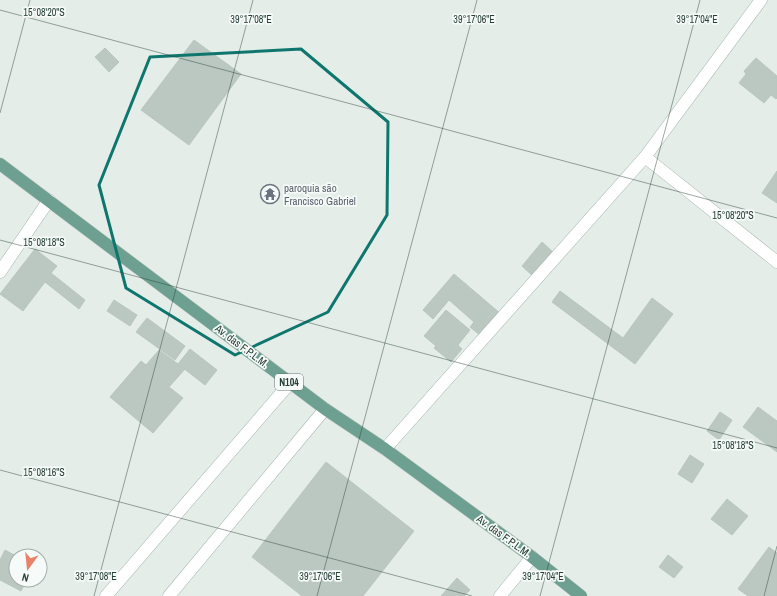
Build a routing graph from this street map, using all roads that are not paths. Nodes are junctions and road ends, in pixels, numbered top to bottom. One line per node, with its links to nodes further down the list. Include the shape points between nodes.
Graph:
1 (761, 0): 2 (street)
2 (645, 157): 5 (street); 9 (street)
3 (0, 164): 4 (main road, Av. das F.P.L.M. / N104)
4 (49, 200): 6 (street); 7 (main road, Av. das F.P.L.M. / N104)
5 (777, 262)
6 (0, 272)
7 (290, 382): 8 (main road, Av. das F.P.L.M. / N104); 11 (street)
8 (325, 409): 9 (main road, Av. das F.P.L.M. / N104); 12 (street)
9 (385, 449): 10 (main road, Av. das F.P.L.M. / N104)
10 (532, 557): 13 (street); 14 (main road, Av. das F.P.L.M. / N104)
11 (106, 596)
12 (169, 596)
13 (500, 596)
14 (582, 596)

